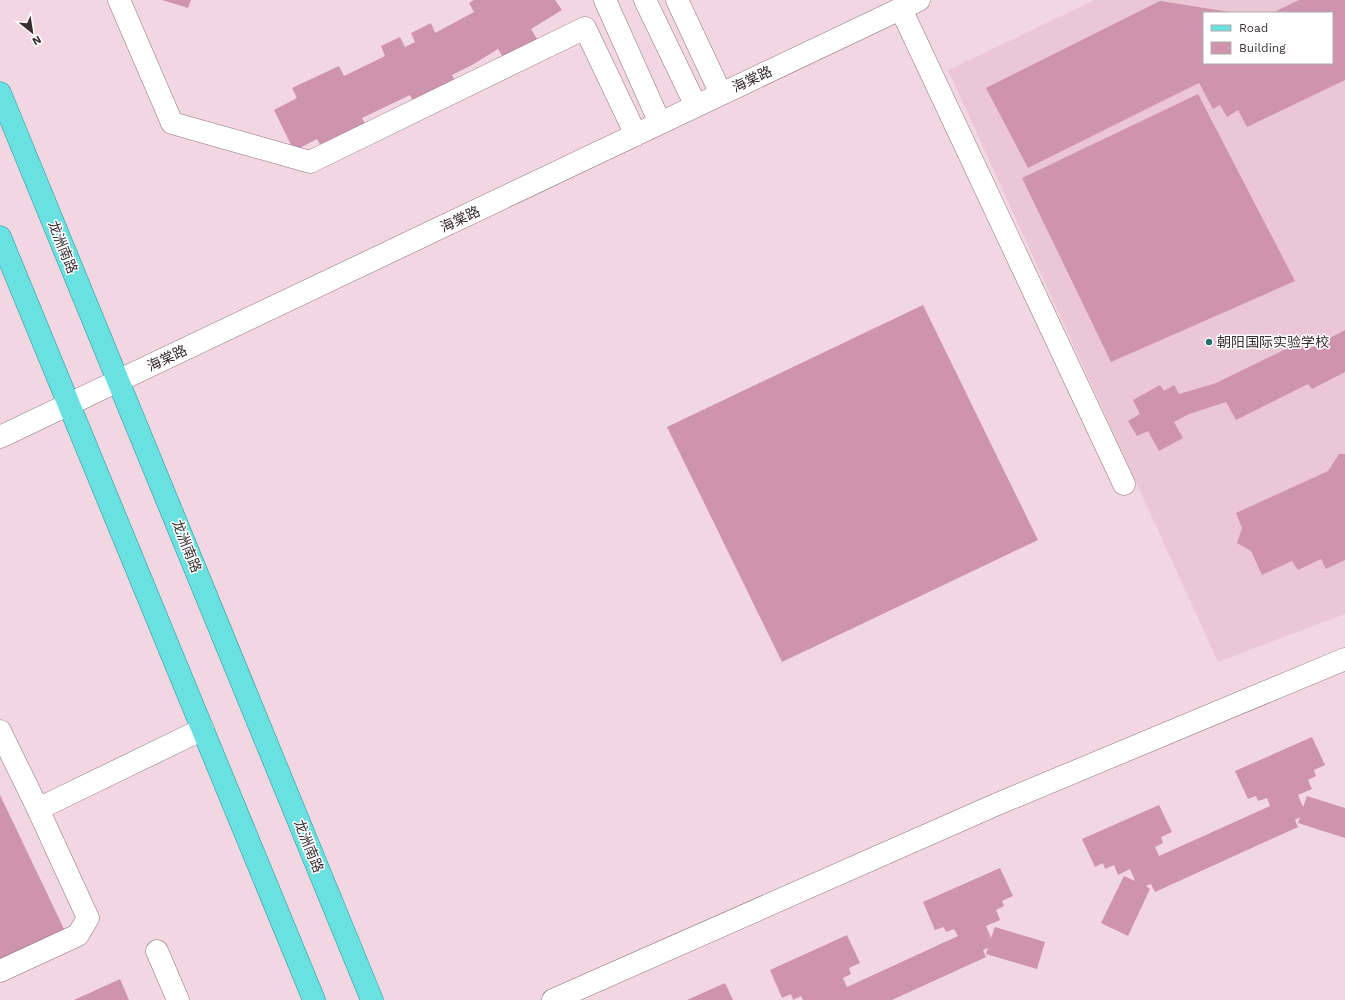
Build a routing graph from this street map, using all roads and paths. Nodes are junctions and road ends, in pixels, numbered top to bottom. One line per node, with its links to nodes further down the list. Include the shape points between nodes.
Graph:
1 (119, 0): 6 (street, via 172,123 310,162)
2 (645, 0): 5 (street); 9 (street)
3 (677, 0): 8 (street)
4 (910, 4): 8 (street, 海棠路); 16 (street)
5 (608, 8): 6 (street); 10 (street)
6 (585, 28): 11 (street)
7 (0, 93): 13 (main road, 龙洲南路)
8 (721, 94): 9 (street, 海棠路)
9 (696, 106): 10 (street, 海棠路)
10 (660, 123): 11 (street, 海棠路)
11 (636, 135): 13 (street, 海棠路)
12 (0, 237): 14 (main road)
13 (119, 381): 14 (street, 海棠路); 25 (main road, 龙洲南路)
14 (69, 405): 15 (street, 海棠路); 18 (main road)
15 (0, 437)
16 (1124, 484)
17 (1345, 659): 26 (street, via 995,804)
18 (203, 729): 20 (street); 24 (main road)
19 (0, 731): 20 (street)
20 (38, 809): 22 (street, via 88,918 78,935)
21 (157, 951): 23 (street)
22 (0, 971)
23 (178, 1000)
24 (314, 1000)
25 (372, 1000)
26 (553, 1000)

